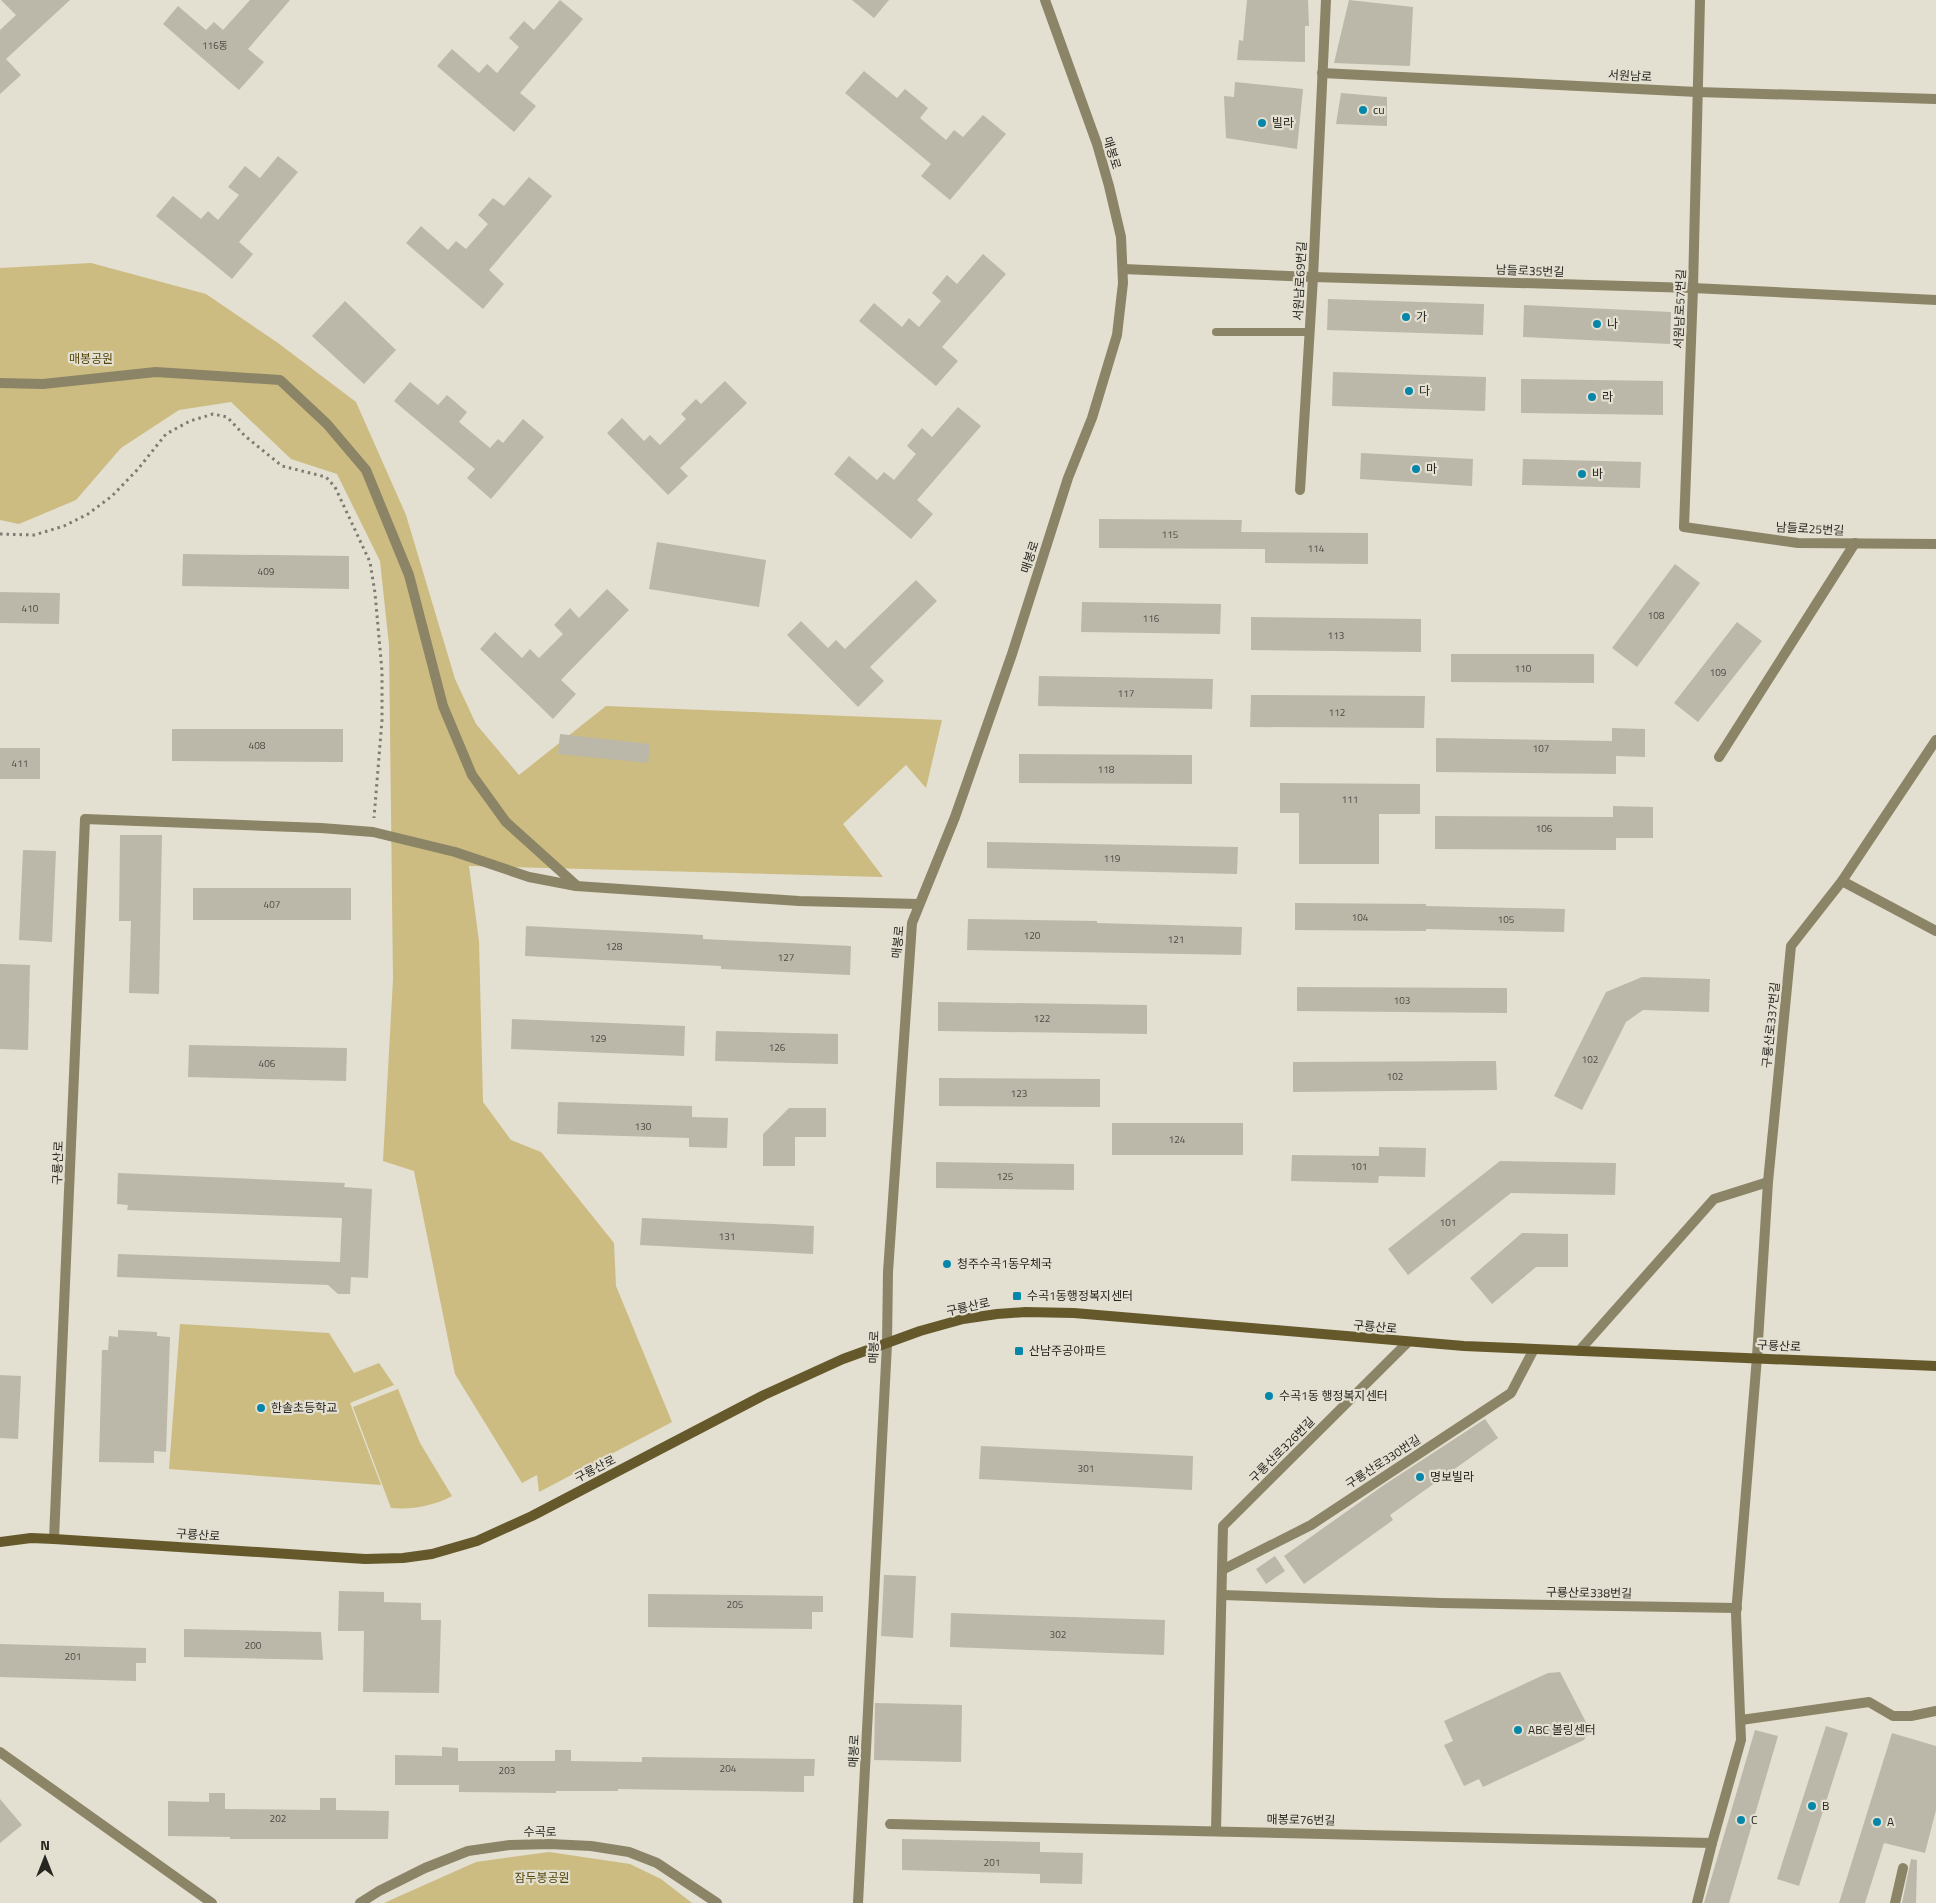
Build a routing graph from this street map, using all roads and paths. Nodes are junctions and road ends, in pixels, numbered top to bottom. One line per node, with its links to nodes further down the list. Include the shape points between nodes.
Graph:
1 (1044, 0): 7 (street, 매봉로, via 1109,186 1121,237)
2 (1326, 0): 4 (street, 서원남로69번길)
3 (1700, 0): 5 (street, 서원남로57번길)
4 (1322, 73): 5 (street, 서원남로); 8 (street, 서원남로69번길)
5 (1697, 92): 6 (street, 서원남로); 9 (street, 서원남로57번길)
6 (1936, 99)
7 (1123, 269): 8 (street, 남들로35번길); 24 (street, 매봉로, via 1118,335 1092,418 1068,478 1012,654 955,817)
8 (1313, 277): 9 (street, 남들로35번길); 12 (street, 서원남로69번길)
9 (1693, 288): 10 (street, 남들로35번길); 15 (street, 서원남로57번길)
10 (1936, 300)
11 (1216, 332): 12 (lane)
12 (1310, 332): 14 (street, 서원남로69번길)
13 (0, 383): 23 (street, via 43,384 156,372 280,380 327,424 366,470 409,575 443,706 472,774 506,822)
14 (1300, 490)
15 (1684, 527): 17 (street, 남들로25번길, via 1798,543)
16 (0, 534): 21 (path, via 34,535 88,514 112,496 166,434 190,421 213,414 227,417 282,466 326,477 334,487 370,562 375,593 382,671 382,720)
17 (1855, 543): 18 (street, 남들로25번길); 20 (street)
18 (1936, 544)
19 (1936, 740): 22 (street, 구룡산로337번길)
20 (1719, 757)
21 (373, 832): 23 (street, via 455,852 529,877); 33 (street, 구룡산로, via 85,819)
22 (1842, 881): 25 (street); 26 (street, 구룡산로337번길, via 1791,946)
23 (576, 886): 24 (street, via 789,900)
24 (919, 904): 28 (street, 매봉로, via 912,923 908,972 888,1272)
25 (1936, 931)
26 (1768, 1182): 30 (street, via 1714,1199); 31 (street, 구룡산로337번길)
27 (1407, 1343): 28 (street, 구룡산로, via 1074,1313 1025,1312 963,1319); 29 (street, 구룡산로); 35 (street, 구룡산로326번길, via 1223,1526)
28 (887, 1344): 33 (street, 구룡산로, via 843,1359 764,1396 525,1519 477,1541 432,1554 365,1559); 48 (street, 매봉로)
29 (1534, 1349): 30 (street, 구룡산로); 35 (street, 구룡산로330번길, via 1511,1393 1311,1524)
30 (1579, 1351): 31 (street, 구룡산로)
31 (1757, 1357): 32 (street, 구룡산로); 37 (street)
32 (1936, 1366)
33 (54, 1539): 34 (street, 구룡산로)
34 (0, 1542)
35 (1222, 1570): 36 (street, 구룡산로326번길)
36 (1223, 1595): 37 (street, 구룡산로338번길); 42 (street, 구룡산로326번길)
37 (1737, 1608): 39 (street)
38 (1936, 1710): 39 (street, via 1893,1716 1869,1702)
39 (1740, 1720): 43 (street, via 1741,1740)
40 (0, 1752): 45 (street)
41 (890, 1824): 42 (street, 매봉로76번길)
42 (1216, 1830): 43 (street, 매봉로76번길)
43 (1712, 1843): 49 (street)
44 (1903, 1868): 50 (street)
45 (212, 1903)
46 (360, 1903): 47 (street, 수곡로, via 425,1868 468,1851 510,1844 550,1844 629,1852 657,1863)
47 (717, 1903)
48 (858, 1903)
49 (1697, 1903)
50 (1895, 1903)

